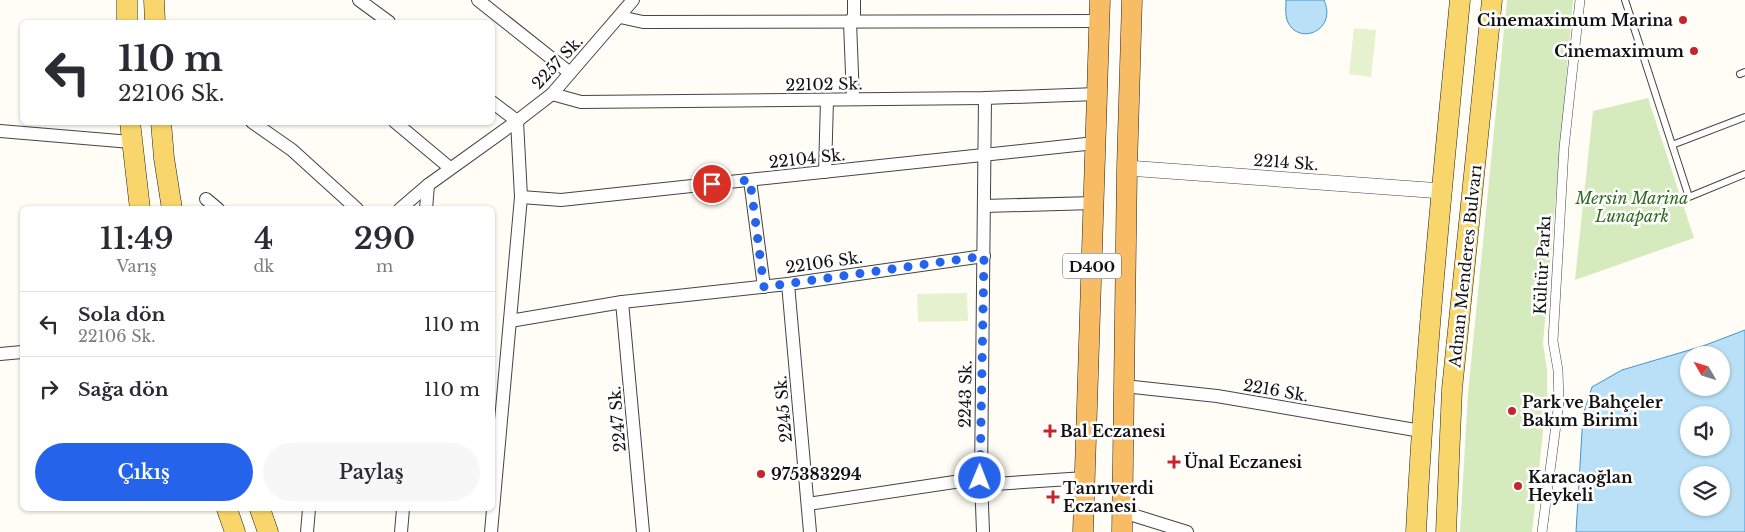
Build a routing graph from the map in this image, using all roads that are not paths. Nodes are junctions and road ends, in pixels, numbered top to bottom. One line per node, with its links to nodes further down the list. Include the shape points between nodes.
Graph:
1 (127, 0): 14 (main road)
2 (154, 0): 15 (main road)
3 (359, 0): 16 (street)
4 (478, 0): 19 (street)
5 (633, 0): 13 (street, 2257 Sk.)
6 (854, 0): 18 (street, via 854,16)
7 (1100, 0): 17 (highway, D400)
8 (1132, 0): 37 (highway, D400)
9 (1460, 0): 42 (main road, Adnan Menderes Bulvarı)
10 (1492, 0): 85 (main road, Adnan Menderes Bulvarı, via 1452,389)
11 (1580, 0): 86 (street, Kültür Parkı, via 1564,148 1553,341 1560,402)
12 (1626, 0): 34 (lane)
13 (620, 17): 18 (street, via 643,22); 19 (street, 2257 Sk.)
14 (127, 20)
15 (155, 20)
16 (385, 20)
17 (1099, 21): 18 (street); 21 (highway, D400)
18 (850, 22): 24 (street)
19 (570, 73): 20 (street, 2257 Sk.)
20 (552, 94): 23 (street, 22102 Sk., via 581,102); 27 (street, 2257 Sk.)
21 (1098, 94): 22 (street, 22102 Sk.); 33 (highway, D400)
22 (985, 98): 24 (street, 22102 Sk.); 35 (street)
23 (827, 100): 24 (street, 22102 Sk.); 38 (street)
24 (853, 100)
25 (495, 104): 27 (street)
26 (1745, 117): 34 (lane)
27 (518, 121): 36 (street, 2257 Sk.); 43 (street)
28 (161, 125): 47 (main road)
29 (256, 125): 49 (street, via 292,150)
30 (399, 125): 36 (street)
31 (0, 131): 32 (street)
32 (131, 132): 46 (main road)
33 (1095, 143): 35 (street, 22104 Sk.); 45 (highway, D400)
34 (1672, 145): 39 (lane, via 1689,197)
35 (984, 155): 38 (street, 22104 Sk.); 52 (street)
36 (450, 168): 41 (street, 2257 Sk.)
37 (1127, 168): 42 (street, 2214 Sk.); 60 (highway, D400)
38 (825, 172): 40 (street, 22104 Sk.)
39 (1745, 174)
40 (750, 180): 43 (street, 22104 Sk., via 561,200); 55 (street)
41 (428, 185): 50 (street, 2257 Sk.); 51 (street)
42 (1442, 191): 61 (main road, Adnan Menderes Bulvarı)
43 (521, 197): 57 (street)
44 (206, 200): 48 (street)
45 (1094, 203): 52 (street); 65 (highway, D400)
46 (139, 206)
47 (172, 206)
48 (214, 206)
49 (355, 206)
50 (404, 206)
51 (426, 206)
52 (984, 206): 53 (street)
53 (984, 256): 54 (street, 22106 Sk.); 64 (street, 2243 Sk.)
54 (788, 284): 55 (street, 22106 Sk.); 66 (street, 2245 Sk.)
55 (764, 287): 56 (street, 22106 Sk.)
56 (622, 302): 57 (street, 22106 Sk.); 78 (street, 2247 Sk.)
57 (510, 321): 62 (street)
58 (20, 352): 59 (street)
59 (0, 354)
60 (1124, 386): 61 (street, 2216 Sk., via 1217,396); 72 (highway, D400)
61 (1421, 431): 84 (main road, Adnan Menderes Bulvarı)
62 (496, 434): 63 (street)
63 (495, 454)
64 (980, 478): 65 (street, via 994,484); 66 (street); 80 (street, 2243 Sk.)
65 (1085, 478): 81 (highway, D400)
66 (808, 504): 79 (street, 2245 Sk.)
67 (228, 511): 73 (main road)
68 (261, 511): 74 (main road)
69 (309, 511): 75 (street)
70 (402, 511): 76 (street)
71 (492, 511): 77 (street)
72 (1123, 512): 82 (highway, D400); 83 (street)
73 (235, 532)
74 (268, 532)
75 (307, 532)
76 (401, 532)
77 (491, 532)
78 (643, 532)
79 (810, 532)
80 (982, 532)
81 (1083, 532)
82 (1122, 532)
83 (1187, 532)
84 (1416, 532)
85 (1446, 532)
86 (1542, 532)

